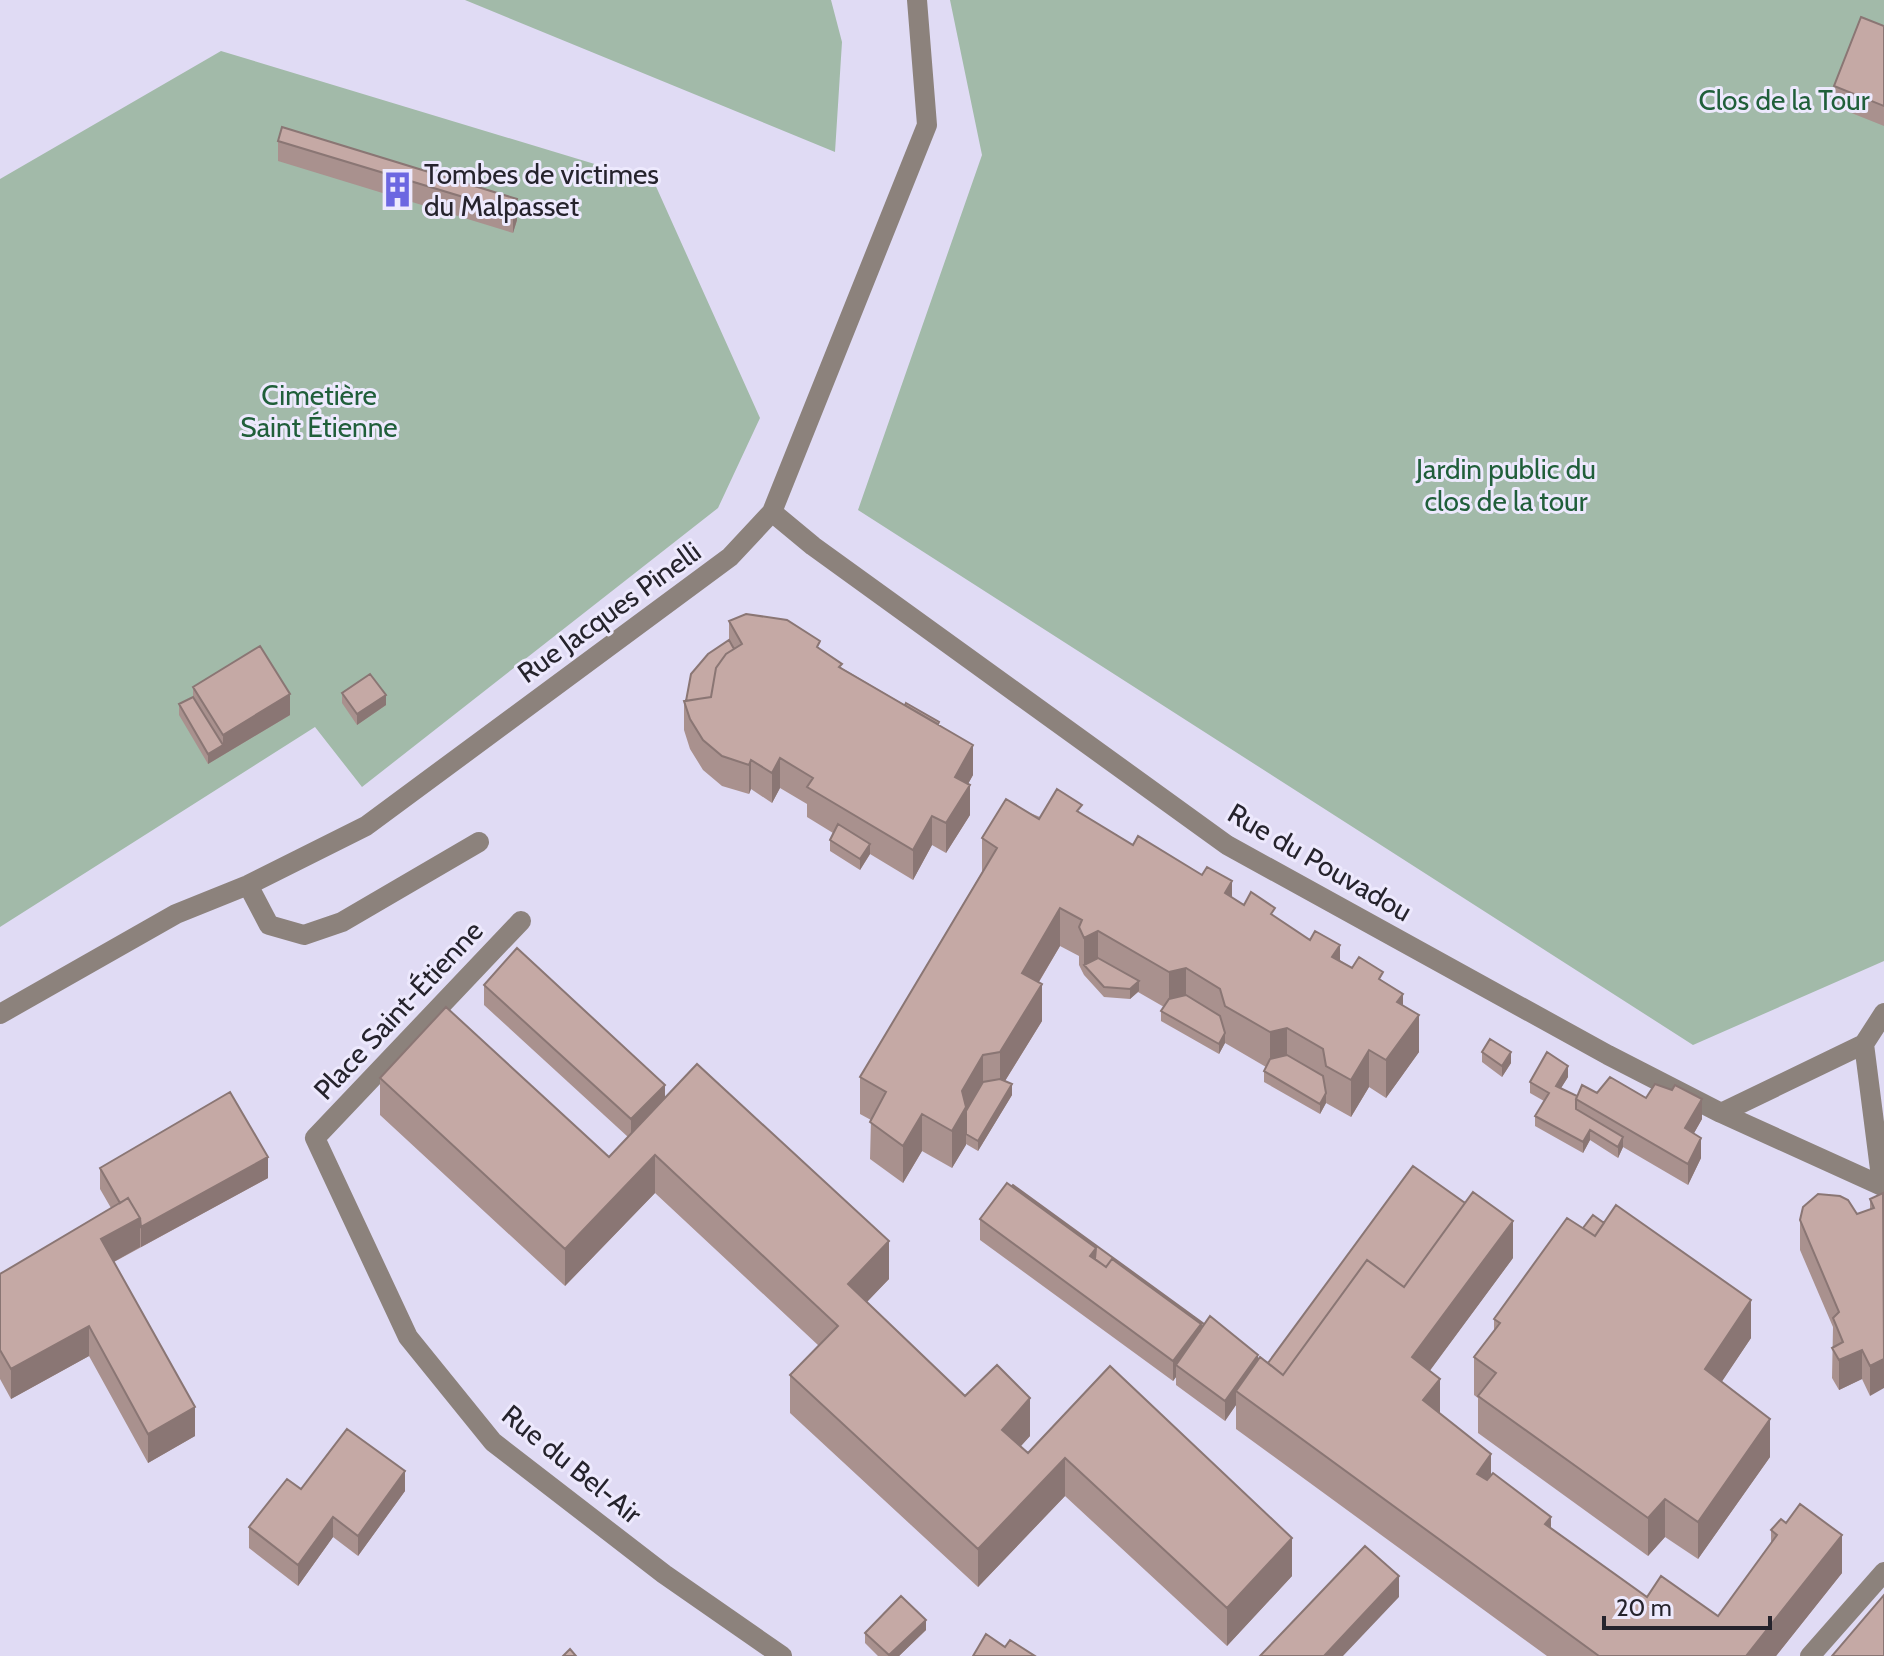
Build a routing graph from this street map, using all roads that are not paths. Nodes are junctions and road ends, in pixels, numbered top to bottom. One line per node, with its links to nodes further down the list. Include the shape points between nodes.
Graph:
1 (917, 0): 2 (street, Rue Jacques Pinelli, via 927,125)
2 (772, 512): 4 (street, Rue Jacques Pinelli, via 730,557 366,826); 9 (street, Rue du Pouvadou, via 1227,845)
3 (479, 842): 4 (street, via 342,922 304,935 269,925)
4 (248, 885): 7 (street, Rue Jacques Pinelli, via 176,914)
5 (521, 921): 10 (street, Place Saint-Étienne)
6 (1884, 1013): 8 (street)
7 (0, 1014)
8 (1864, 1044): 9 (street); 11 (street)
9 (1721, 1113): 11 (street, Rue du Pouvadou)
10 (315, 1138): 13 (street, Rue du Bel-Air, via 408,1337 493,1442 664,1574)
11 (1883, 1186)
12 (1884, 1572): 14 (street)
13 (782, 1656)
14 (1810, 1656)

